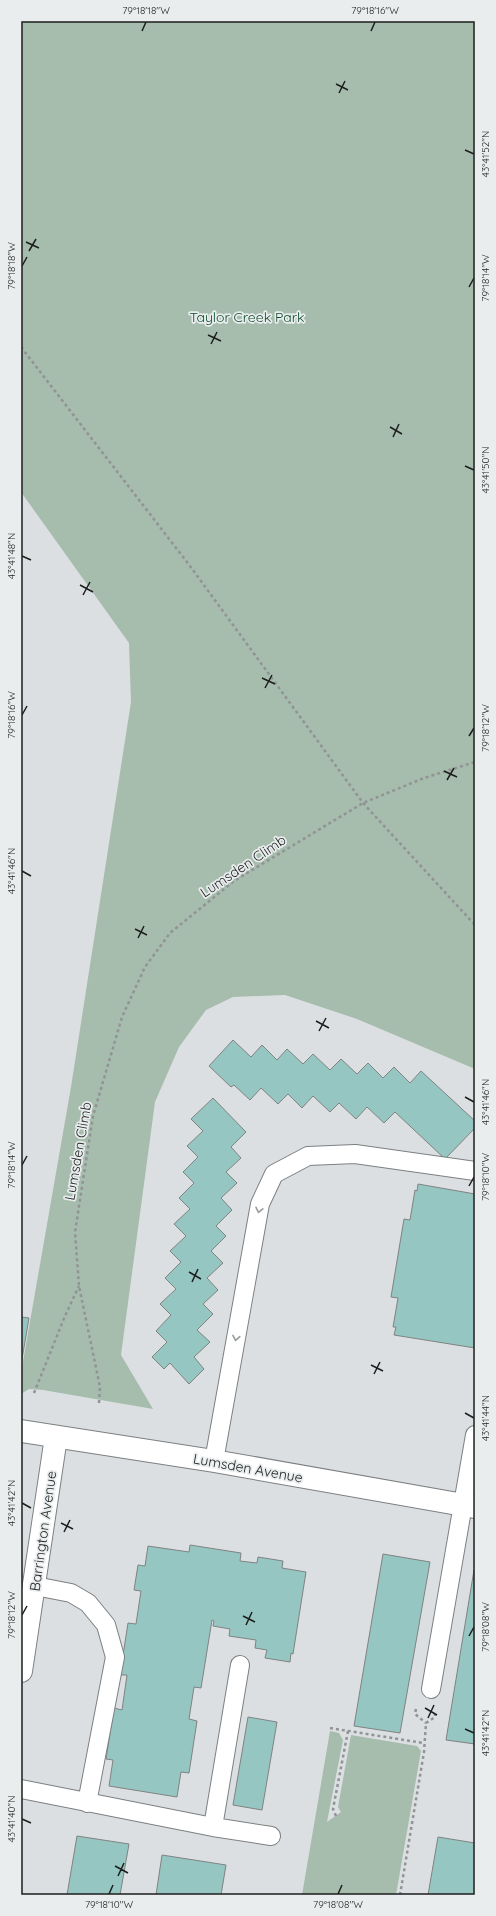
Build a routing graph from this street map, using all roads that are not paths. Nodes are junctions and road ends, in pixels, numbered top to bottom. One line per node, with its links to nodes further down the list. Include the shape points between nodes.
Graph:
1 (475, 1171): 5 (lane, one-way to 5, via 355,1154 308,1156 274,1174 260,1204)
2 (21, 1431): 4 (street, Lumsden Avenue)
3 (475, 1435): 6 (lane)
4 (56, 1437): 5 (street, Lumsden Avenue); 7 (street, Barrington Avenue)
5 (214, 1461): 6 (street, Lumsden Avenue)
6 (470, 1506): 10 (lane)
7 (35, 1586): 9 (street, Barrington Avenue); 12 (lane, via 71,1593 88,1603 106,1626 115,1657)
8 (240, 1665): 13 (lane)
9 (21, 1672)
10 (431, 1689)
11 (21, 1789): 12 (lane)
12 (87, 1803): 13 (lane)
13 (214, 1827): 14 (lane)
14 (271, 1836)

